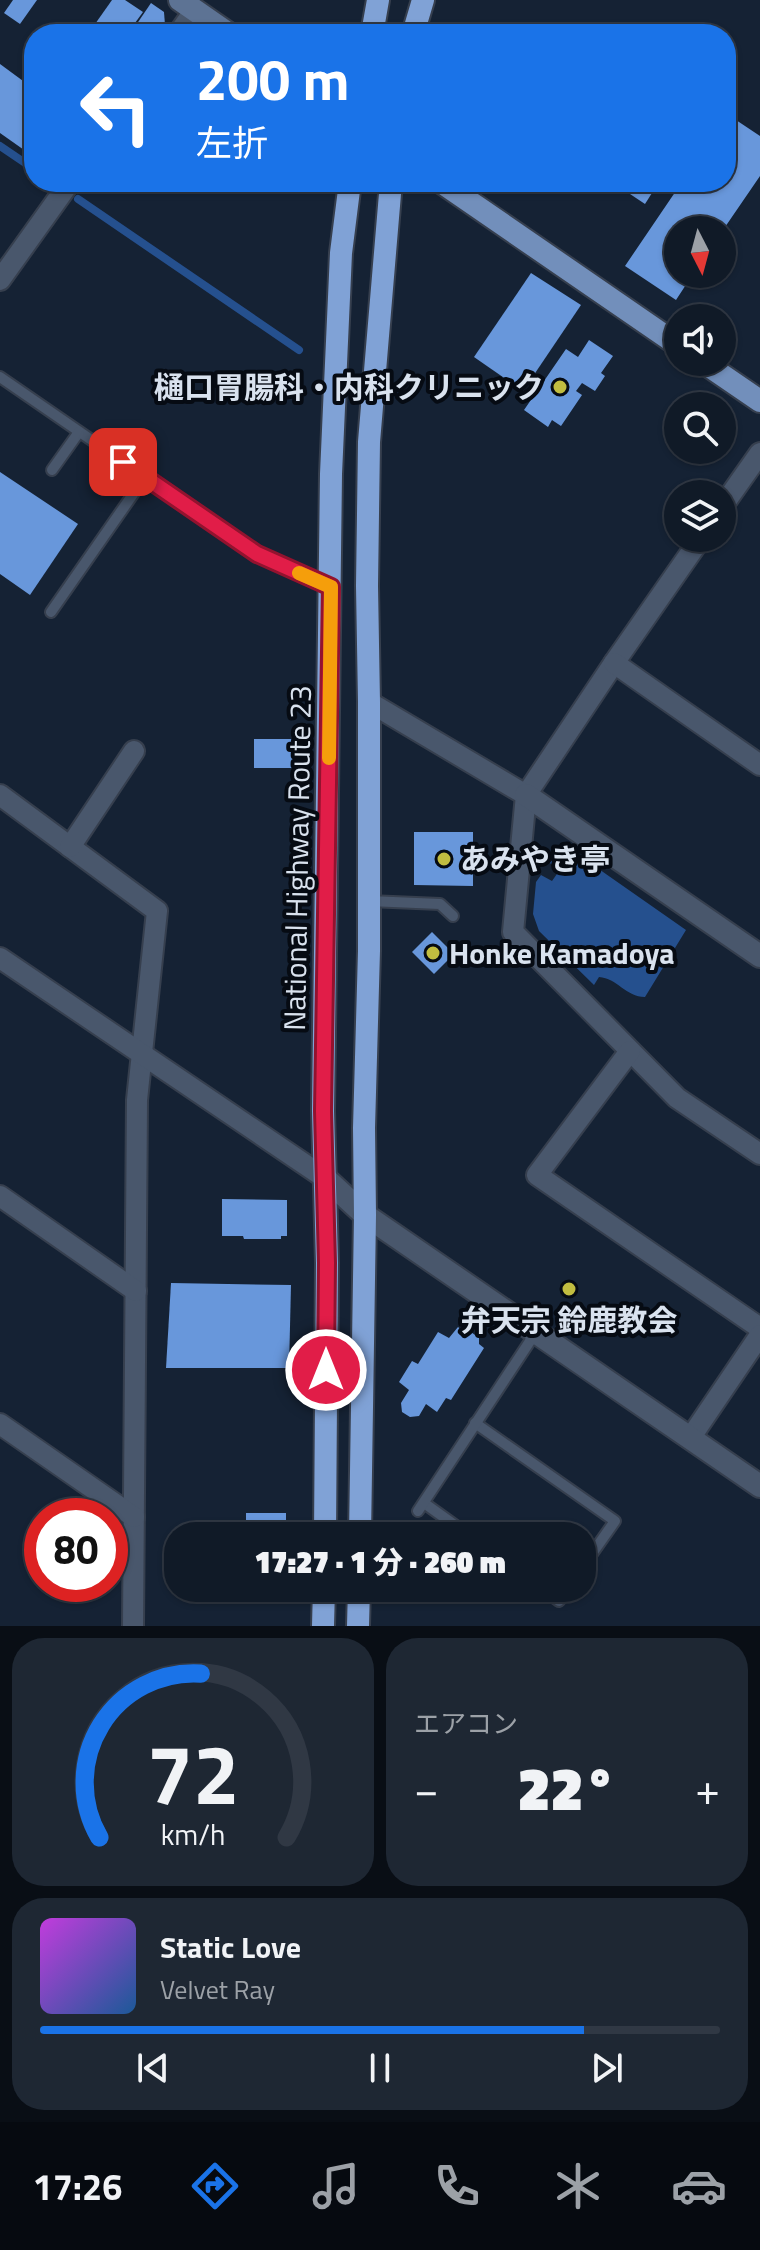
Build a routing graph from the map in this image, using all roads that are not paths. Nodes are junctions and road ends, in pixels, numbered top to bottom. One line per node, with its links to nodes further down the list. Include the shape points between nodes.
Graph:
1 (378, 0): 6 (highway)
2 (423, 0): 7 (highway)
3 (184, 3): 4 (street); 5 (main road)
4 (180, 24)
5 (214, 24)
6 (374, 24)
7 (416, 24)
8 (63, 192): 12 (street)
9 (349, 192): 23 (highway, National Highway Route 23, via 333,396)
10 (390, 192): 26 (highway, via 369,442)
11 (456, 192): 13 (main road)
12 (0, 280)
13 (664, 335)
14 (723, 376): 16 (main road)
15 (0, 377): 17 (lane)
16 (760, 401)
17 (79, 432): 19 (lane); 20 (lane)
18 (760, 453): 21 (street)
19 (52, 470)
20 (145, 477): 23 (lane, via 257,554); 24 (lane)
21 (736, 487)
22 (691, 552): 25 (street)
23 (331, 587): 39 (highway, National Highway Route 23)
24 (51, 612)
25 (614, 663): 28 (street); 30 (street)
26 (369, 702): 30 (street); 32 (highway)
27 (134, 751): 31 (street)
28 (760, 765)
29 (0, 795): 31 (street)
30 (526, 795): 34 (street); 36 (street, via 513,932)
31 (70, 847): 37 (street, via 157,911)
32 (369, 901): 33 (lane, via 440,904); 41 (highway)
33 (453, 916)
34 (760, 956)
35 (0, 958): 37 (street)
36 (630, 1051): 38 (street, via 677,1098); 43 (street, via 537,1175)
37 (142, 1054): 39 (street); 42 (street)
38 (760, 1154)
39 (325, 1178): 41 (street); 51 (highway, National Highway Route 23)
40 (0, 1196): 42 (street)
41 (365, 1215): 44 (street); 52 (highway)
42 (136, 1291): 50 (street)
43 (760, 1328)
44 (537, 1331): 46 (lane); 48 (street)
45 (760, 1335): 48 (street)
46 (475, 1423): 53 (lane, via 421,1507); 54 (lane, via 615,1521)
47 (0, 1424): 50 (street)
48 (691, 1437): 49 (street)
49 (760, 1486)
50 (134, 1517): 57 (street)
51 (325, 1522)
52 (360, 1522)
53 (446, 1522)
54 (596, 1548)
55 (324, 1602): 58 (highway)
56 (359, 1602): 59 (highway)
57 (133, 1626)
58 (323, 1626)
59 (358, 1626)

